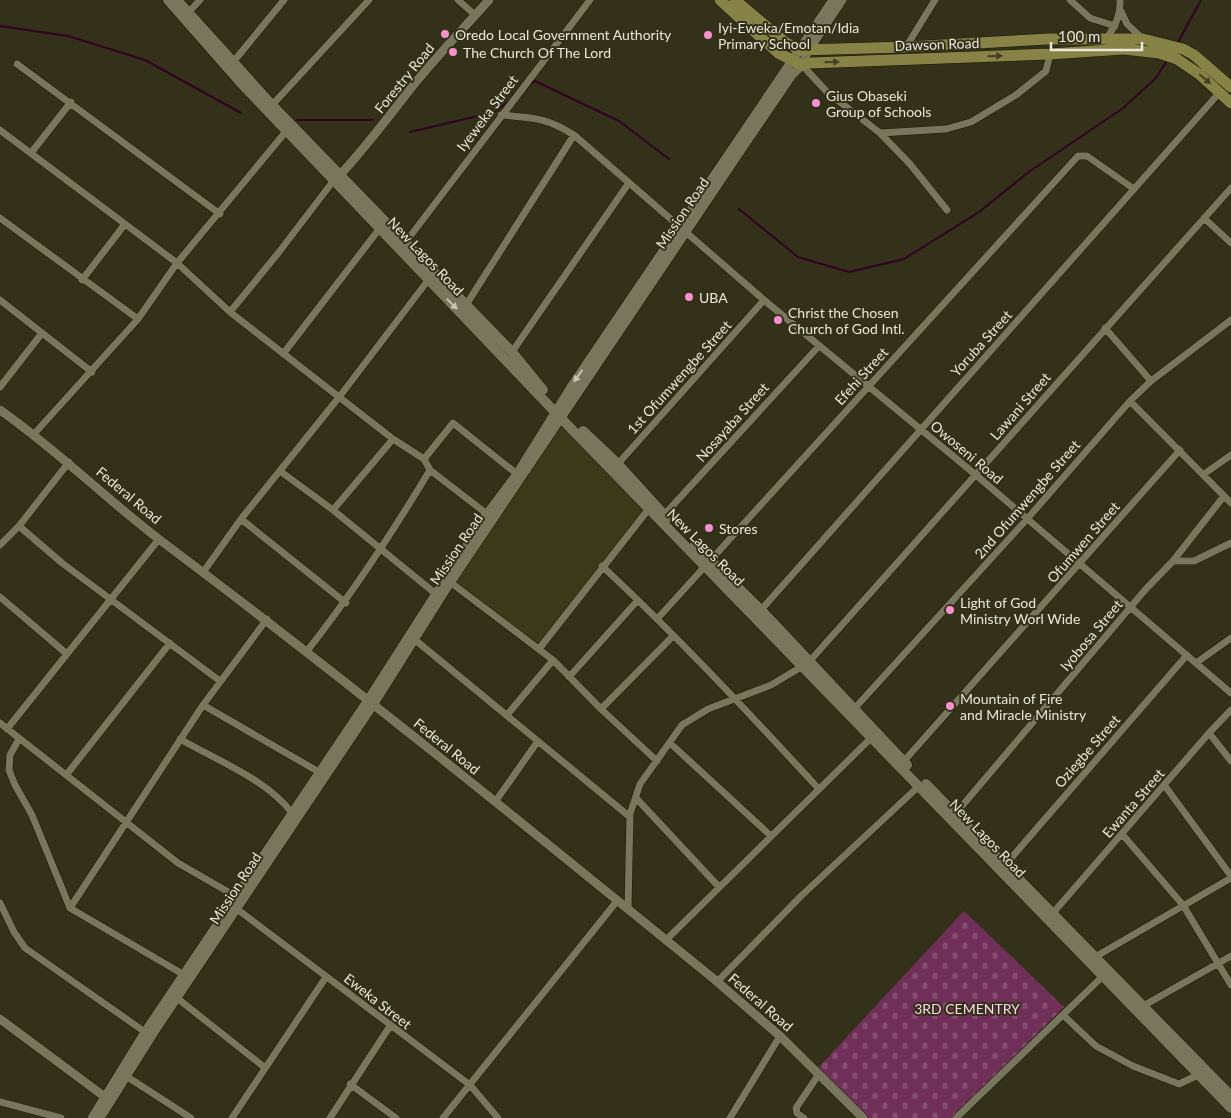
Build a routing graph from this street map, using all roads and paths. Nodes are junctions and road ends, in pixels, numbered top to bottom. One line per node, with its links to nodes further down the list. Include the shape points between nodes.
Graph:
1 (168, 0): 35 (main road, New Lagos Road)
2 (177, 0): 17 (main road, New Lagos Road)
3 (200, 0): 17 (street)
4 (284, 0): 26 (street)
5 (369, 0): 33 (street)
6 (458, 0): 18 (street)
7 (490, 0): 18 (street, Forestry Road)
8 (590, 0): 34 (street, Iyeweka Street)
9 (720, 0): 27 (highway, via 778,52)
10 (736, 0): 23 (highway, via 786,43)
11 (833, 0): 23 (street, Mission Road)
12 (842, 0): 23 (street, Mission Road)
13 (935, 0): 22 (street)
14 (1070, 0): 19 (street, via 1090,18)
15 (1120, 0): 16 (street)
16 (1121, 11): 19 (street); 21 (street, via 1127,24)
17 (188, 13): 26 (main road, New Lagos Road)
18 (476, 15): 40 (street, Forestry Road, via 408,92 368,146)
19 (1115, 26): 20 (street)
20 (1107, 38): 21 (highway, Dawson Road); 22 (highway, Dawson Road)
21 (1143, 39): 25 (highway, Dawson Road, via 1170,45)
22 (906, 47): 23 (highway, Dawson Road)
23 (804, 50): 27 (street, Mission Road)
24 (1050, 54): 25 (highway, Dawson Road, via 1124,49); 27 (highway, Dawson Road, one-way to 24); 37 (street, via 1046,71 1016,95 971,122 946,129)
25 (1180, 54): 29 (highway, via 1194,55); 30 (highway, one-way to 30)
26 (234, 61): 33 (main road, New Lagos Road)
27 (797, 63): 37 (street, via 827,92); 50 (street, Mission Road)
28 (17, 64): 31 (street)
29 (1231, 87)
30 (1220, 92): 32 (highway); 43 (street, Yoruba Street)
31 (71, 102): 39 (street); 45 (street)
32 (1231, 103)
33 (272, 105): 35 (main road, New Lagos Road)
34 (501, 115): 38 (street, Owoseni Road, via 554,122); 51 (street, Iyeweka Street)
35 (290, 127): 40 (main road, New Lagos Road); 45 (street)
36 (0, 130): 39 (street)
37 (880, 133): 44 (street)
38 (574, 136): 41 (street, Owoseni Road); 58 (street)
39 (32, 153): 48 (street)
40 (337, 177): 49 (main road, New Lagos Road); 51 (main road, New Lagos Road); 59 (street)
41 (628, 184): 50 (street, Owoseni Road); 65 (street)
42 (1231, 188): 47 (street, Lawani Street)
43 (1134, 189): 69 (street, Efehi Street, via 1087,156 1078,156); 75 (street, Yoruba Street)
44 (947, 210)
45 (220, 214): 53 (street)
46 (0, 218): 55 (street)
47 (1204, 218): 52 (street); 62 (street, Lawani Street)
48 (125, 224): 53 (street); 55 (street)
49 (380, 228): 54 (main road, New Lagos Road); 66 (street)
50 (683, 231): 57 (street, Owoseni Road); 74 (street, Mission Road)
51 (405, 242): 58 (main road, New Lagos Road)
52 (1231, 243)
53 (177, 263): 59 (street); 60 (street)
54 (429, 279): 71 (street); 74 (main road, New Lagos Road, one-way to 74)
55 (82, 280): 60 (street)
56 (0, 300): 63 (street)
57 (764, 300): 64 (street, Owoseni Road); 82 (street, 1st Ofumwengbe Street)
58 (466, 305): 65 (main road, New Lagos Road)
59 (230, 312): 66 (street)
60 (138, 319): 67 (street)
61 (1231, 320): 68 (street, 2nd Ofumwengbe Street)
62 (1105, 328): 68 (street); 87 (street, Lawani Street)
63 (42, 333): 67 (street); 70 (street)
64 (819, 346): 69 (street, Owoseni Road); 93 (street, Nosayaba Street)
65 (512, 352): 74 (main road, New Lagos Road)
66 (283, 354): 71 (street)
67 (92, 372): 76 (street)
68 (1151, 381): 72 (street, 2nd Ofumwengbe Street)
69 (868, 386): 75 (street, Owoseni Road); 102 (street, Efehi Street)
70 (0, 387)
71 (340, 396): 77 (street); 84 (street)
72 (1130, 401): 78 (street); 94 (street, 2nd Ofumwengbe Street)
73 (0, 410): 76 (street, Federal Road)
74 (559, 413): 82 (main road, New Lagos Road); 85 (street, Mission Road); 106 (street, Mission Road)
75 (920, 430): 87 (street, Owoseni Road); 113 (street, Yoruba Street)
76 (34, 434): 81 (street, Federal Road)
77 (394, 438): 80 (street); 91 (street)
78 (1180, 450): 86 (street); 103 (street, Ofumwen Street)
79 (1231, 455): 86 (street)
80 (424, 459): 83 (street); 85 (street, via 453,423)
81 (69, 462): 96 (street); 97 (street, Federal Road)
82 (615, 468): 90 (main road, New Lagos Road)
83 (430, 470): 92 (street); 100 (street)
84 (280, 471): 91 (street); 95 (street)
85 (517, 474): 92 (street, Mission Road)
86 (1204, 474): 88 (street)
87 (976, 475): 94 (street, Owoseni Road); 126 (street, Lawani Street)
88 (1224, 496): 89 (street); 101 (street, Iyobosa Street)
89 (1231, 503)
90 (651, 506): 93 (main road, New Lagos Road); 102 (main road, New Lagos Road); 104 (street)
91 (332, 510): 100 (street)
92 (487, 514): 107 (street, Mission Road)
93 (664, 515): 102 (main road, New Lagos Road)
94 (1027, 519): 103 (street, Owoseni Road); 134 (street, 2nd Ofumwengbe Street)
95 (241, 520): 105 (street); 111 (street)
96 (19, 526): 99 (street); 109 (street)
97 (159, 539): 105 (street, Federal Road); 109 (street)
98 (1231, 543): 101 (street, via 1194,561)
99 (0, 545)
100 (382, 551): 107 (street); 111 (street)
101 (1173, 561): 112 (street, Iyobosa Street)
102 (709, 564): 113 (main road, New Lagos Road); 114 (street, Efehi Street); 126 (main road, New Lagos Road)
103 (1081, 565): 112 (street, Owoseni Road); 147 (street, Ofumwen Street)
104 (602, 566): 110 (street); 120 (street)
105 (204, 571): 115 (street, Federal Road)
106 (450, 582): 118 (street, Mission Road); 120 (street)
107 (436, 594): 131 (street, Mission Road)
108 (0, 597): 122 (street)
109 (111, 599): 119 (street); 122 (street)
110 (638, 600): 114 (street); 127 (street)
111 (346, 603): 121 (street)
112 (1131, 608): 123 (street, Owoseni Road); 156 (street, Iyobosa Street)
113 (761, 610): 126 (main road, New Lagos Road)
114 (658, 618): 116 (street)
115 (267, 619): 121 (street, Federal Road); 128 (street)
116 (672, 637): 130 (street); 133 (street)
117 (1231, 638): 125 (street)
118 (414, 639): 131 (street, Mission Road); 136 (street)
119 (170, 643): 128 (street); 149 (street)
120 (539, 649): 124 (street)
121 (307, 651): 131 (street, Federal Road)
122 (67, 654): 138 (street)
123 (1187, 656): 125 (street, Owoseni Road); 161 (street, Oziegbe Street)
124 (553, 660): 127 (street); 136 (street)
125 (1196, 663): 129 (street, Owoseni Road)
126 (805, 666): 130 (street, Lawani Street, via 771,686); 134 (main road, New Lagos Road); 142 (main road, New Lagos Road)
127 (569, 677): 133 (street)
128 (220, 682): 132 (street)
129 (1231, 693)
130 (735, 698): 144 (street, Lawani Street, via 682,725); 152 (street)
131 (370, 702): 148 (street, Mission Road); 154 (street, Federal Road); 169 (street, Mission Road)
132 (203, 705): 141 (street); 148 (street)
133 (601, 709): 145 (street)
134 (854, 709): 147 (main road, New Lagos Road)
135 (1231, 710): 139 (street, Ewanta Street)
136 (507, 715): 143 (street)
137 (0, 723): 138 (street)
138 (7, 729): 140 (street)
139 (1209, 733): 146 (street); 151 (street, Ewanta Street)
140 (19, 739): 149 (street); 168 (street, via 10,755 9,770 32,815)
141 (180, 739): 155 (street, via 263,784); 158 (street)
142 (870, 739): 150 (main road, New Lagos Road); 152 (street)
143 (538, 742): 154 (street); 157 (street)
144 (670, 743): 145 (street, Lawani Street); 160 (street)
145 (657, 760): 153 (street, Lawani Street, via 640,784)
146 (1231, 761)
147 (904, 762): 156 (main road, New Lagos Road)
148 (319, 772): 155 (street, Mission Road)
149 (67, 774): 158 (street)
150 (919, 786): 176 (main road, New Lagos Road); 179 (street, via 800,897)
151 (1165, 786): 159 (street, Ewanta Street); 162 (street)
152 (818, 788): 160 (street)
153 (636, 798): 157 (street, Lawani Street); 163 (street)
154 (495, 802): 165 (street, Federal Road)
155 (292, 813): 164 (street, Mission Road)
156 (956, 813): 161 (main road, New Lagos Road)
157 (630, 817): 170 (street, Lawani Street)
158 (126, 820): 164 (street, via 178,863); 168 (street)
159 (1122, 834): 167 (street); 171 (street, Ewanta Street)
160 (771, 836): 163 (street)
161 (1006, 864): 171 (main road, New Lagos Road)
162 (1231, 877): 167 (street)
163 (719, 887): 172 (street)
164 (237, 897): 177 (street, Mission Road)
165 (617, 900): 170 (street, Federal Road); 193 (street)
166 (0, 902): 186 (street, via 25,948)
167 (1183, 905): 174 (street); 175 (street)
168 (70, 908): 177 (street)
169 (237, 909): 177 (street, Mission Road); 178 (street, Eweka Street)
170 (628, 909): 172 (street, Federal Road)
171 (1053, 913): 174 (main road, New Lagos Road)
172 (666, 940): 179 (street, Federal Road)
173 (1231, 956): 175 (street)
174 (1096, 957): 182 (main road, New Lagos Road)
175 (1219, 963): 180 (street); 182 (street)
176 (1103, 976): 183 (street); 190 (main road, New Lagos Road)
177 (188, 977): 181 (street, Mission Road); 186 (street, Mission Road)
178 (326, 977): 185 (street, Eweka Street); 188 (street)
179 (717, 982): 187 (street, Federal Road)
180 (1231, 985)
181 (177, 998): 188 (street); 191 (street, Mission Road)
182 (1143, 1006): 194 (main road, New Lagos Road)
183 (1063, 1015): 190 (street, via 1096,1046 1133,1066 1179,1084); 210 (street)
184 (0, 1019): 195 (street)
185 (390, 1026): 192 (street); 193 (street, Eweka Street)
186 (145, 1032): 195 (street, Mission Road)
187 (780, 1036): 189 (street, Federal Road); 207 (street)
188 (264, 1067): 202 (street)
189 (819, 1074): 208 (street, via 796,1108); 209 (street, Federal Road)
190 (1198, 1075): 197 (main road, New Lagos Road)
191 (126, 1076): 200 (street, Mission Road); 201 (street)
192 (350, 1084): 203 (street); 204 (street)
193 (470, 1085): 205 (street); 206 (street, Eweka Street)
194 (1229, 1091)
195 (105, 1097): 199 (street, Mission Road)
196 (0, 1102): 198 (street)
197 (1231, 1108)
198 (61, 1118)
199 (92, 1118)
200 (100, 1118)
201 (191, 1118)
202 (232, 1118)
203 (330, 1118)
204 (396, 1118)
205 (443, 1118)
206 (498, 1118)
207 (730, 1118)
208 (804, 1118)
209 (863, 1118)
210 (956, 1118)

